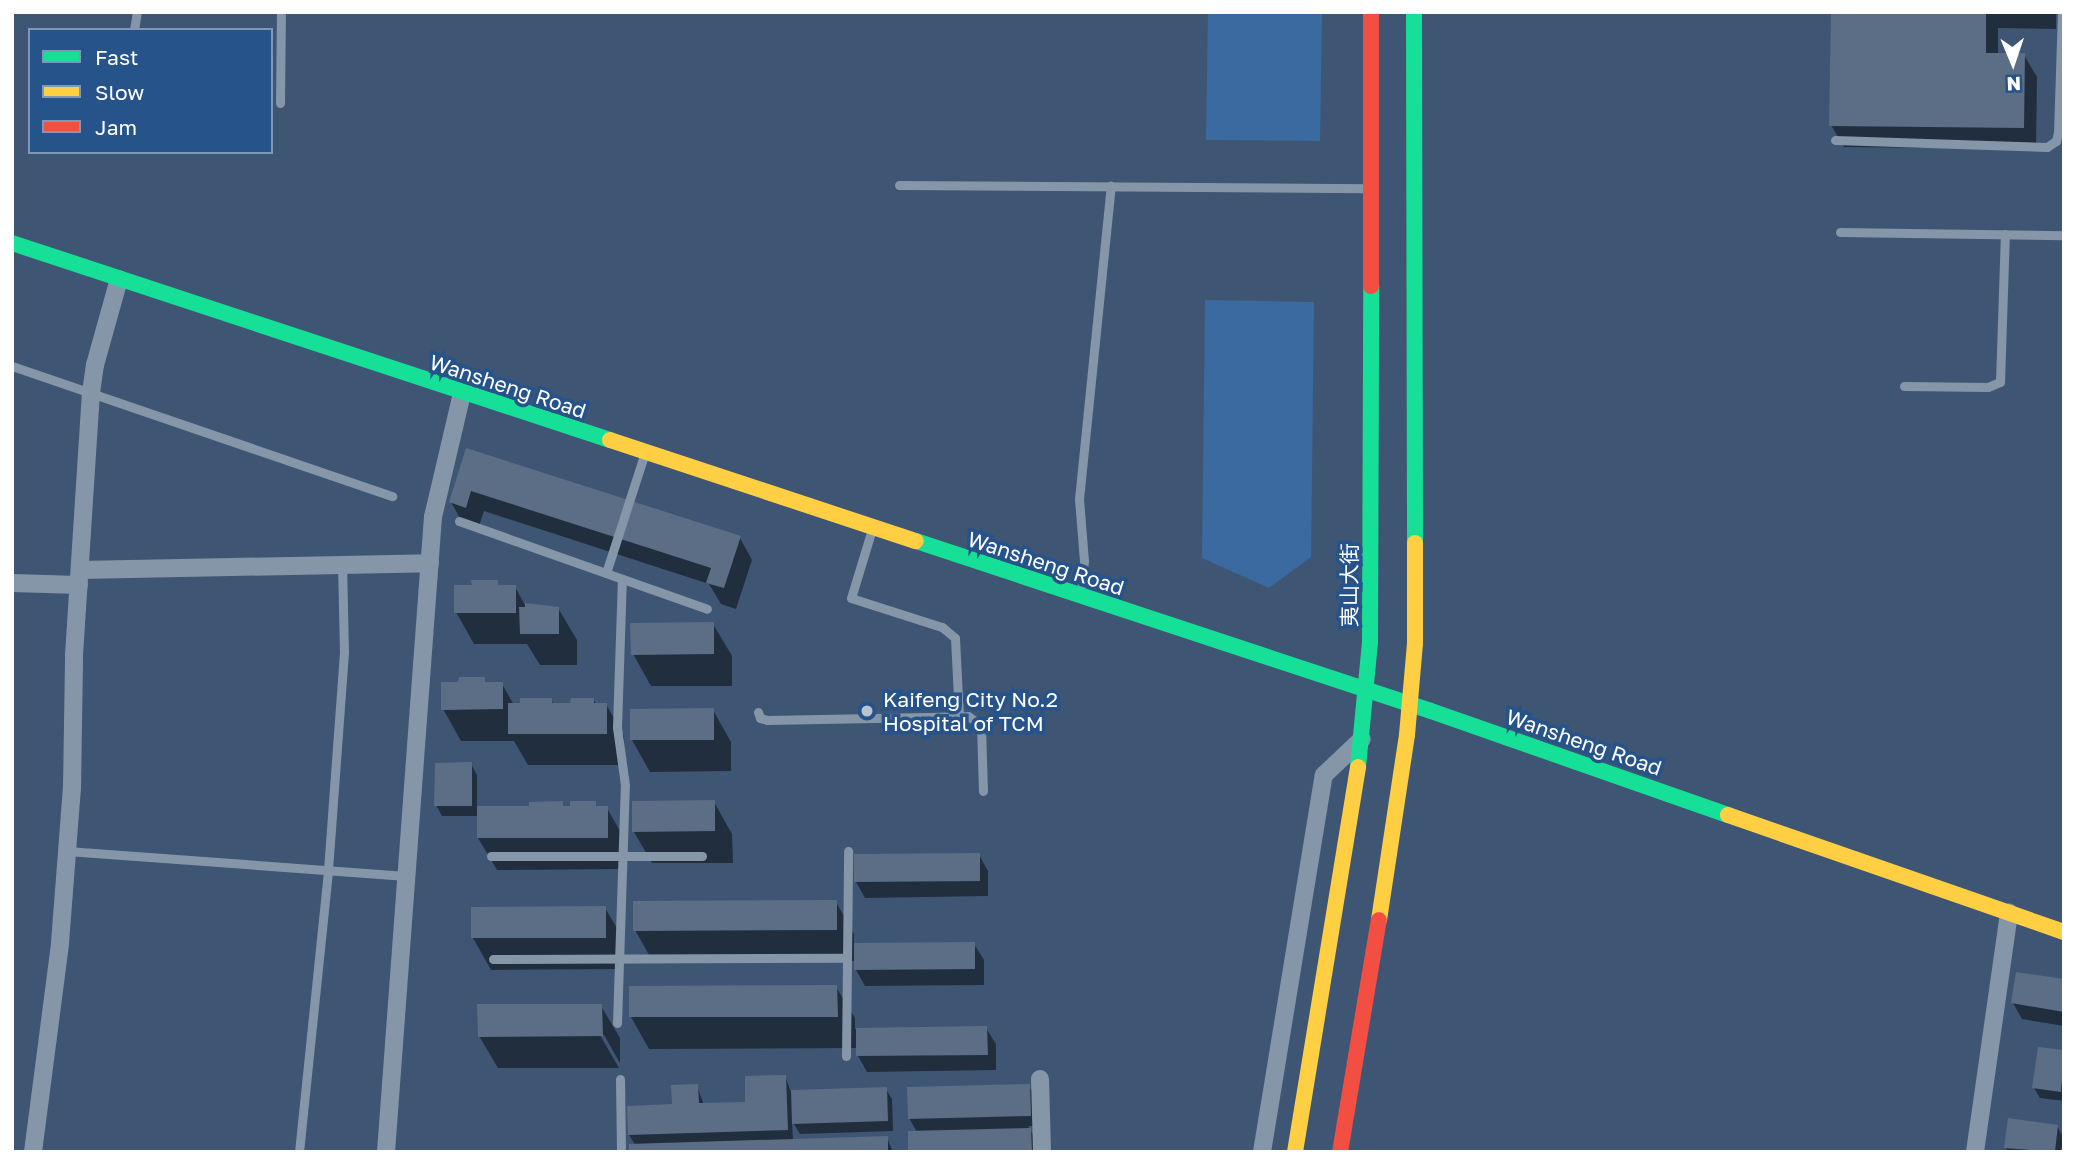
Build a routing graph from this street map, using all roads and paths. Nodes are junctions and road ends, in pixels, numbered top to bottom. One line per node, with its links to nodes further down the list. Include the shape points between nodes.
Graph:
1 (281, 12): 5 (lane)
2 (1371, 12): 9 (main road, 夷山大街)
3 (1414, 12): 32 (main road, via 1415,643)
4 (2062, 12): 6 (lane, via 2058,132 2056,141 2047,147)
5 (280, 103)
6 (1835, 140)
7 (899, 185): 8 (lane)
8 (1111, 186): 9 (lane); 29 (lane, via 1079,499 1084,561)
9 (1370, 188): 31 (main road, 夷山大街, via 1370,642)
10 (1840, 232): 11 (lane)
11 (2005, 234): 12 (lane); 16 (lane, via 2000,382 1988,387)
12 (2064, 234)
13 (12, 243): 14 (main road, Wansheng Road)
14 (119, 279): 17 (street); 18 (main road, Wansheng Road)
15 (12, 366): 17 (lane)
16 (1904, 386)
17 (91, 393): 20 (lane); 26 (street)
18 (462, 393): 19 (main road, Wansheng Road); 23 (street, via 439,482)
19 (644, 453): 22 (main road, Wansheng Road); 25 (lane)
20 (392, 496)
21 (460, 521): 25 (lane)
22 (873, 528): 29 (main road, Wansheng Road); 34 (lane, via 851,598 942,627 955,638)
23 (430, 563): 24 (street); 43 (street)
24 (342, 565): 26 (street); 42 (lane, via 344,652)
25 (606, 573): 27 (lane)
26 (79, 577): 28 (street); 37 (street)
27 (622, 579): 30 (lane); 40 (lane, via 617,727 625,785)
28 (12, 583)
29 (1080, 596): 31 (main road, Wansheng Road)
30 (707, 609)
31 (1366, 690): 32 (main road, Wansheng Road); 35 (main road, 夷山大街)
32 (1410, 704): 44 (main road, Wansheng Road); 60 (main road, via 1395,829)
33 (758, 712): 34 (lane, via 767,720)
34 (959, 717): 36 (lane, via 968,716 981,725)
35 (1362, 739): 58 (street, via 1324,775); 59 (main road, 夷山大街)
36 (983, 791)
37 (67, 850): 42 (lane); 53 (street)
38 (848, 851): 46 (lane)
39 (491, 856): 40 (lane)
40 (623, 856): 41 (lane); 48 (lane)
41 (702, 856)
42 (328, 870): 43 (lane); 54 (lane)
43 (406, 876): 55 (street)
44 (2009, 912): 45 (main road, Wansheng Road); 61 (street)
45 (2064, 932)
46 (847, 958): 48 (lane); 50 (lane)
47 (493, 959): 48 (lane)
48 (619, 959): 49 (lane)
49 (617, 1023)
50 (846, 1056)
51 (620, 1079): 56 (lane)
52 (1040, 1079): 57 (street)
53 (33, 1152)
54 (299, 1152)
55 (386, 1152)
56 (621, 1152)
57 (1042, 1152)
58 (1262, 1152)
59 (1295, 1152)
60 (1340, 1152)
61 (1975, 1152)

